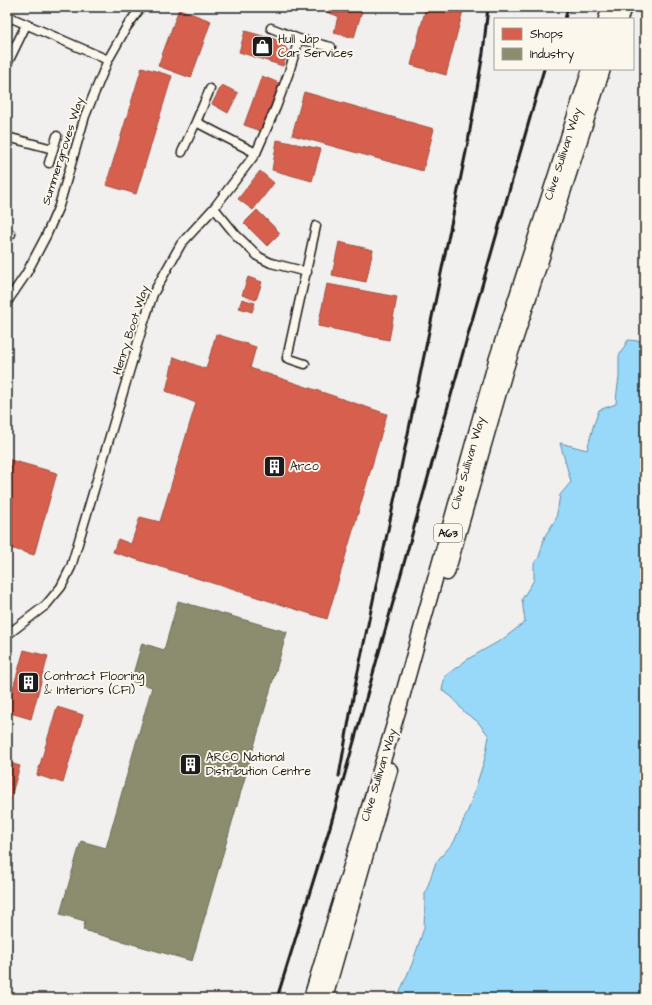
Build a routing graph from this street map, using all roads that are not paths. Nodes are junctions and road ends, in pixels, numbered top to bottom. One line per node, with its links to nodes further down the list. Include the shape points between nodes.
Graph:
1 (141, 7): 11 (street, Summergroves Way)
2 (610, 7): 5 (highway)
3 (624, 7): 6 (highway)
4 (7, 16): 7 (street)
5 (606, 18)
6 (620, 18)
7 (26, 25): 11 (street); 12 (street)
8 (271, 28): 9 (street)
9 (299, 39): 10 (street); 21 (street, Henry Boot Way, via 276,107)
10 (332, 46)
11 (108, 60): 26 (street, Summergroves Way, via 85,116 59,206 26,274)
12 (7, 63)
13 (590, 70): 29 (highway, Clive Sullivan Way / A63, via 496,361 399,708)
14 (603, 70): 30 (highway, Clive Sullivan Way / A63, via 506,368)
15 (210, 89): 16 (street)
16 (196, 122): 20 (street); 21 (street)
17 (57, 136): 19 (street)
18 (7, 137): 19 (street)
19 (53, 149): 22 (street)
20 (182, 152)
21 (256, 153): 23 (street, Henry Boot Way)
22 (49, 163)
23 (214, 208): 25 (street, via 236,235 259,257 271,263); 28 (street, Henry Boot Way, via 181,244 153,294 71,567 61,587 46,605)
24 (316, 226): 25 (street)
25 (307, 272): 27 (street, via 287,358)
26 (7, 302)
27 (305, 364)
28 (7, 635)
29 (311, 998)
30 (325, 998)

